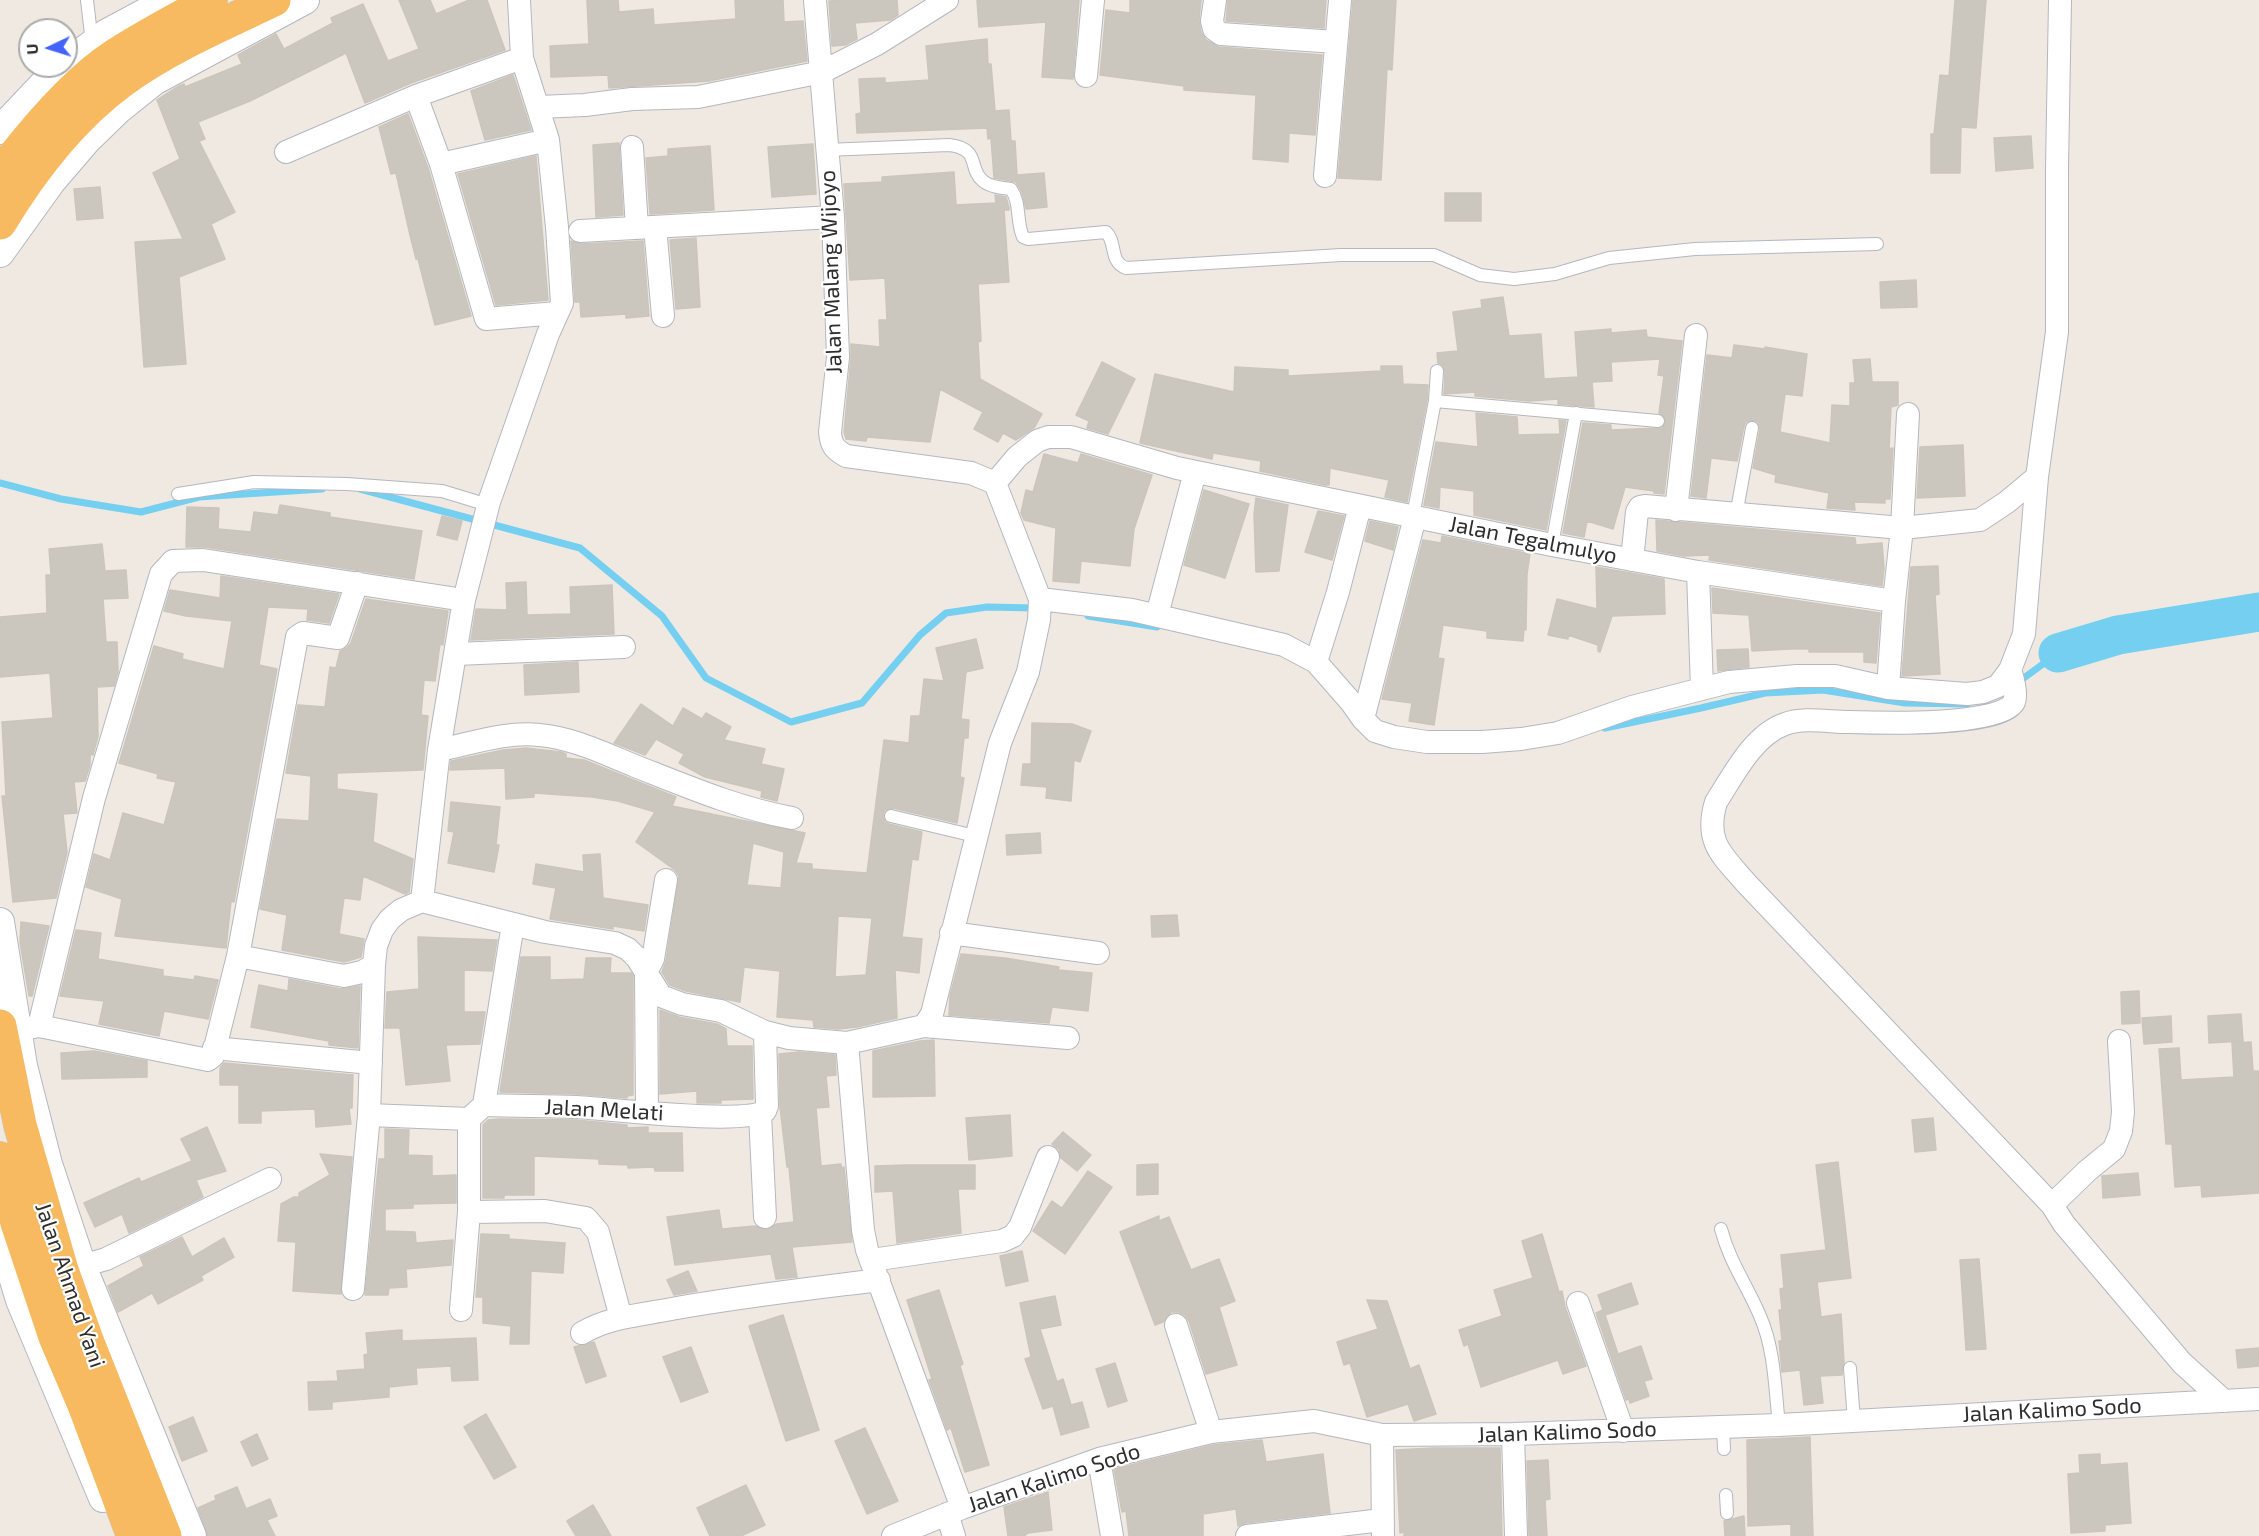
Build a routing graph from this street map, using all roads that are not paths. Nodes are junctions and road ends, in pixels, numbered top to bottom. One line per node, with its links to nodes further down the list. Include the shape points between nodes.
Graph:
1 (87, 0): 14 (lane)
2 (169, 0): 14 (street)
3 (211, 0): 28 (highway, via 113,56 67,95)
4 (273, 0): 31 (highway, via 174,49 121,82 52,147)
5 (305, 0): 35 (street, via 154,81 119,109 51,182)
6 (519, 0): 16 (street)
7 (815, 0): 17 (street, Jalan Malang Wijoyo)
8 (947, 0): 17 (street, via 876,45)
9 (1093, 0): 18 (street)
10 (1215, 0): 13 (street, via 1212,21 1214,29 1221,33)
11 (1340, 0): 13 (street)
12 (2060, 0): 46 (street, via 2057,332)
13 (1336, 42): 29 (street)
14 (92, 44): 15 (street)
15 (78, 55)
16 (522, 58): 20 (street); 21 (street)
17 (822, 72): 21 (street, via 698,97); 25 (street, Jalan Malang Wijoyo)
18 (1086, 75)
19 (49, 78): 22 (street)
20 (416, 96): 26 (street); 27 (street)
21 (539, 107): 23 (street)
22 (0, 130)
23 (548, 140): 27 (street); 37 (street, via 562,303)
24 (632, 147): 32 (street)
25 (826, 150): 30 (street, Jalan Malang Wijoyo); 34 (lane, via 960,146 972,156 984,183 1011,189 1023,237 1106,232 1115,259 1126,268 1341,255 1434,255 1480,275 1514,279 1556,274 1609,258 1695,249)
26 (286, 152)
27 (441, 164): 37 (street, via 486,319)
28 (0, 174)
29 (1325, 176)
30 (833, 217): 32 (street); 47 (street, Jalan Malang Wijoyo, via 838,357 830,432 834,450 859,459 971,473)
31 (0, 223)
32 (646, 227): 33 (street); 36 (street)
33 (580, 231)
34 (1877, 244)
35 (0, 253)
36 (663, 316)
37 (554, 322): 50 (street)
38 (1696, 335): 51 (street)
39 (1437, 371): 40 (lane)
40 (1435, 401): 41 (lane); 53 (lane)
41 (1576, 413): 43 (lane); 55 (lane)
42 (1908, 414): 54 (street)
43 (1658, 422)
44 (1752, 428): 52 (lane)
45 (1195, 471): 47 (street, Jalan Tegalmulyo, via 1071,437 1048,437 1017,457); 49 (street, Jalan Tegalmulyo); 62 (street)
46 (2037, 477): 54 (street, Jalan Tegalmulyo, via 1980,520); 66 (street, via 2024,634)
47 (995, 483): 61 (street)
48 (178, 494): 50 (lane, via 254,482 347,484 442,490)
49 (1360, 506): 53 (street, Jalan Tegalmulyo); 65 (street)
50 (488, 507): 59 (street)
51 (1676, 510): 52 (street, Jalan Tegalmulyo); 56 (street, Jalan Tegalmulyo, via 1640,507)
52 (1736, 515): 54 (street, Jalan Tegalmulyo)
53 (1414, 517): 55 (street, Jalan Tegalmulyo); 69 (street)
54 (1902, 528): 60 (street)
55 (1552, 545): 56 (street, Jalan Tegalmulyo)
56 (1632, 560): 57 (street)
57 (1698, 572): 60 (street); 68 (street)
58 (357, 583): 59 (street); 80 (street, via 338,638 303,633 297,637); 84 (street, via 203,560 173,561 161,574 94,798)
59 (464, 600): 64 (street)
60 (1894, 602): 67 (street)
61 (1040, 608): 62 (street, via 1132,610); 73 (street, via 1028,672 1000,743)
62 (1157, 615): 65 (street, via 1284,645)
63 (624, 647): 64 (street)
64 (456, 654): 70 (street)
65 (1316, 662): 69 (street)
66 (2012, 679): 67 (street, via 1983,692 1967,694); 98 (street, via 2013,703 2001,713 1970,719 1786,723 1757,743 1736,770 1716,802 1712,829 1718,850 1746,883)
67 (1888, 688): 68 (street, via 1835,676 1797,676 1729,682)
68 (1702, 689): 69 (street, via 1632,706 1558,733 1521,740 1427,742 1375,731)
69 (1363, 719)
70 (439, 750): 72 (street, via 538,735 584,744 730,803); 75 (street)
71 (891, 816): 73 (lane)
72 (792, 818)
73 (975, 836): 78 (street)
74 (666, 880): 82 (street, via 653,960)
75 (422, 901): 77 (street); 81 (street, via 401,910 382,930)
76 (0, 922): 84 (street)
77 (513, 924): 82 (street, via 615,943 628,949); 91 (street)
78 (951, 933): 79 (street); 83 (street, via 932,1014)
79 (1098, 953)
80 (238, 956): 81 (street, via 344,976); 89 (street)
81 (374, 965): 90 (street)
82 (646, 972): 85 (street, via 661,996 722,1011); 92 (street)
83 (924, 1026): 86 (street); 88 (street)
84 (19, 1027): 89 (street, via 208,1060); 104 (street, via 23,1066 48,1164); 127 (highway, Jalan Ahmad Yani, via 20,1125 62,1270)
85 (765, 1032): 88 (street); 93 (street, via 768,1106)
86 (1068, 1038)
87 (2119, 1041): 98 (street, via 2123,1112 2114,1149)
88 (847, 1043): 103 (street)
89 (214, 1048): 90 (street)
90 (371, 1063): 94 (street)
91 (476, 1112): 92 (street, Jalan Melati, via 577,1107); 94 (street, Jalan Melati); 99 (street)
92 (646, 1113): 93 (street, Jalan Melati)
93 (760, 1114): 100 (street)
94 (369, 1115): 105 (street)
95 (1048, 1157): 103 (street, via 1038,1187 1013,1236 1002,1241)
96 (0, 1158): 101 (highway, Jalan Ahmad Yani)
97 (270, 1179): 104 (street, via 106,1259)
98 (2052, 1205): 113 (street, via 2182,1363)
99 (469, 1212): 107 (street); 108 (street, via 545,1211 586,1218 598,1232)
100 (765, 1217)
101 (6, 1229): 125 (street, via 20,1300); 126 (highway, Jalan Ahmad Yani, via 84,1405)
102 (1721, 1229): 115 (lane, via 1731,1261 1766,1333)
103 (871, 1255): 108 (street, via 706,1303); 122 (street)
104 (82, 1266): 128 (street)
105 (353, 1289)
106 (1578, 1303): 116 (street)
107 (461, 1310)
108 (621, 1318): 110 (street)
109 (1176, 1325): 117 (street)
110 (582, 1333)
111 (1850, 1368): 114 (lane)
112 (2259, 1399): 113 (street, Jalan Kalimo Sodo)
113 (2224, 1401): 114 (street, Jalan Kalimo Sodo)
114 (1854, 1421): 115 (street, Jalan Kalimo Sodo)
115 (1779, 1425): 116 (street, Jalan Kalimo Sodo, via 1723,1438)
116 (1623, 1431): 118 (street, Jalan Kalimo Sodo)
117 (1211, 1432): 119 (street, Jalan Kalimo Sodo, via 1314,1421); 120 (street, Jalan Kalimo Sodo)
118 (1513, 1434): 119 (street, Jalan Kalimo Sodo); 133 (street)
119 (1382, 1435): 124 (street)
120 (1099, 1459): 122 (street, Jalan Kalimo Sodo); 131 (street)
121 (1726, 1495): 123 (lane)
122 (954, 1511): 129 (street, Jalan Kalimo Sodo); 130 (street)
123 (1727, 1513)
124 (1382, 1528): 132 (street)
125 (118, 1536)
126 (133, 1536)
127 (165, 1536)
128 (192, 1536)
129 (893, 1536)
130 (954, 1536)
131 (1112, 1536)
132 (1247, 1536)
133 (1516, 1536)

